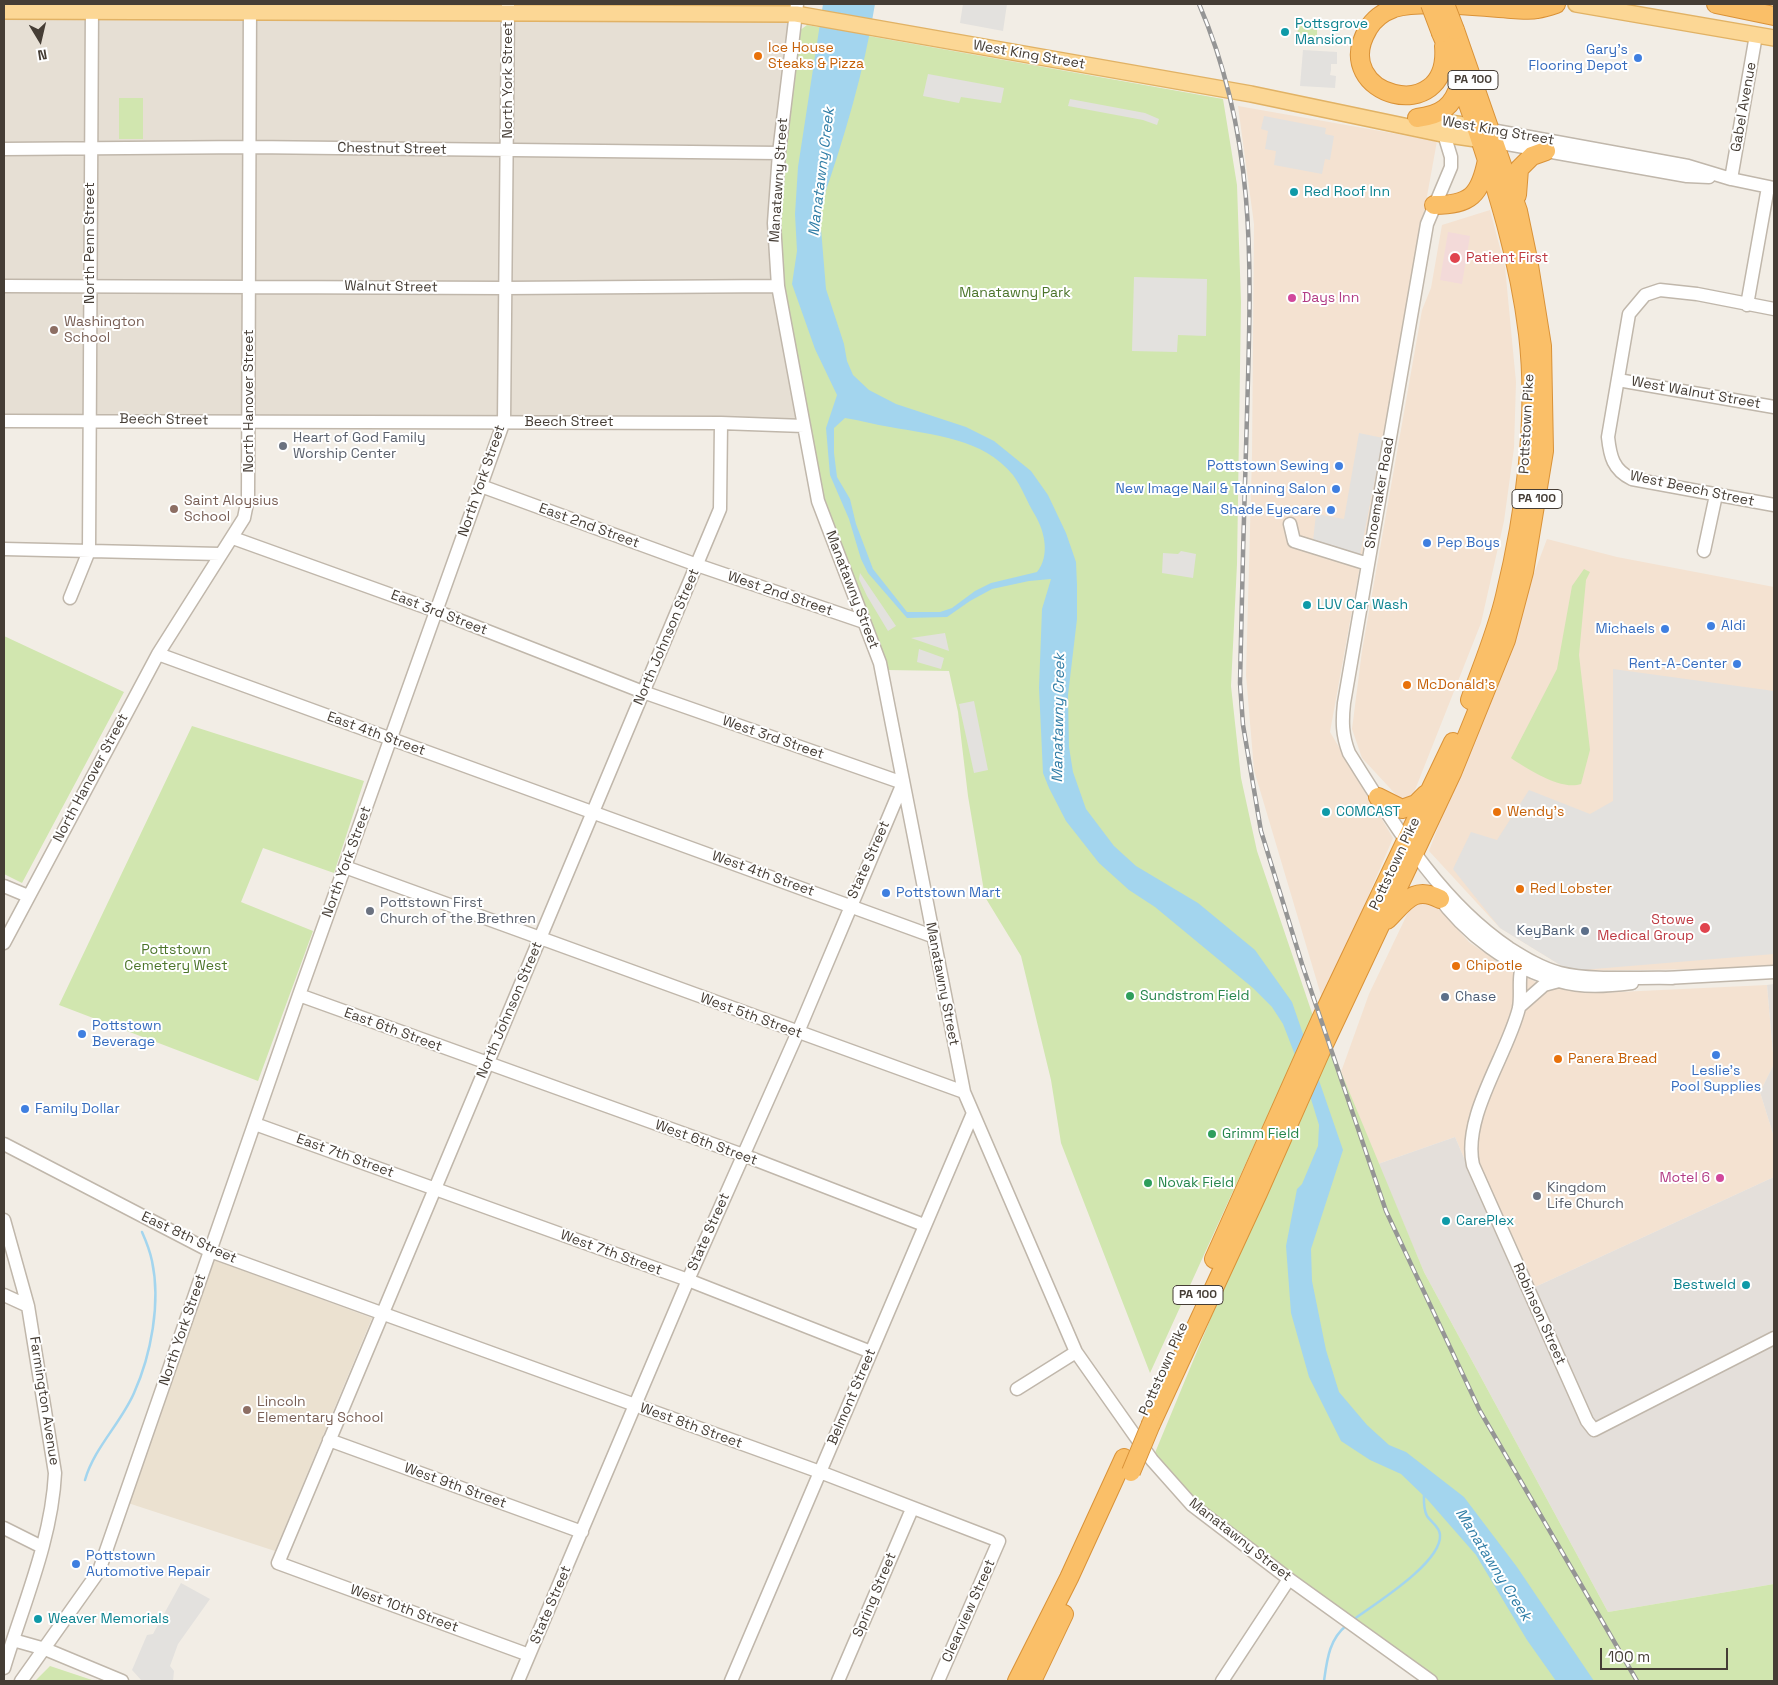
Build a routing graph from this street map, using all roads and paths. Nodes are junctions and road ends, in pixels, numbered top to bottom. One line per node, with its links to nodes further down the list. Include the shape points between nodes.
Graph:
1 (1430, 4): 12 (highway, Pottstown Pike / PA 100, bridge)
2 (1445, 4): 12 (highway, Pottstown Pike / PA 100, bridge)
3 (1556, 4): 12 (highway, via 1536,10 1409,6 1388,10 1372,23 1364,35 1361,59 1366,75 1390,94 1404,97 1420,93 1434,82 1442,69)
4 (1576, 4): 13 (main road)
5 (1716, 4): 11 (highway)
6 (92, 8): 7 (main road, West King Street); 9 (main road, West King Street); 21 (street, North Penn Street)
7 (250, 8): 8 (main road, West King Street); 20 (street, North Hanover Street)
8 (508, 8): 10 (main road, West King Street); 23 (street, North York Street)
9 (4, 11)
10 (800, 11): 16 (main road, West King Street); 25 (street, Manatawny Street)
11 (1774, 16)
12 (1447, 34): 15 (highway, Pottstown Pike / PA 100); 19 (highway, Pottstown Pike / PA 100)
13 (1756, 35): 14 (main road); 27 (street, Gabel Avenue)
14 (1774, 38)
15 (1460, 83): 17 (highway, via 1455,98 1446,109); 19 (highway, Pottstown Pike / PA 100)
16 (1262, 97): 17 (main road, West King Street); 18 (main road, West King Street)
17 (1417, 118): 19 (main road, West King Street)
18 (1444, 134): 19 (main road, West King Street); 29 (street, Shoemaker Road, via 1452,157 1451,167)
19 (1486, 134): 24 (street, West King Street); 26 (highway, Pottstown Pike / PA 100); 27 (street, West King Street, via 1688,166); 30 (highway, Pottstown Pike / PA 100)
20 (250, 147): 21 (street, Chestnut Street); 23 (street, Chestnut Street); 33 (street, North Hanover Street)
21 (92, 148): 22 (street, Chestnut Street); 32 (street, North Penn Street)
22 (4, 149)
23 (507, 151): 25 (street, Chestnut Street); 35 (street, North York Street)
24 (1546, 151): 27 (street, West King Street, via 1687,176); 30 (highway, via 1528,158 1519,169 1516,183)
25 (779, 153): 34 (street, Manatawny Street, via 774,223)
26 (1487, 160): 29 (highway, via 1483,179 1474,195 1458,203); 64 (highway, Pottstown Pike / PA 100, via 1506,220 1528,335 1531,384 1528,456 1520,521 1505,597 1464,719)
27 (1731, 179): 28 (street, West King Street)
28 (1771, 188): 36 (street)
29 (1434, 205): 55 (street, Shoemaker Road, via 1427,224)
30 (1518, 211): 67 (highway, Pottstown Pike / PA 100, via 1542,346 1544,451 1536,502 1524,572 1506,640 1452,772)
31 (4, 286): 32 (street, Walnut Street)
32 (90, 286): 33 (street, Walnut Street); 40 (street, North Penn Street)
33 (249, 286): 35 (street, Walnut Street); 42 (street, North Hanover Street)
34 (778, 286): 35 (street, Walnut Street); 45 (street, Manatawny Street)
35 (505, 288): 43 (street, North York Street)
36 (1747, 305): 37 (street); 38 (street, via 1660,290 1645,294 1629,314)
37 (1774, 309)
38 (1618, 380): 39 (street, West Walnut Street); 47 (street, West Beech Street, via 1608,437 1610,457 1621,474 1632,479)
39 (1774, 407)
40 (91, 419): 41 (street, Beech Street); 42 (street, Beech Street); 52 (street, North Penn Street)
41 (4, 420)
42 (249, 421): 43 (street, Beech Street); 50 (street, North Hanover Street, via 248,498 244,518)
43 (504, 421): 44 (street, Beech Street); 46 (street, North York Street)
44 (721, 423): 45 (street, Beech Street); 56 (street, North Johnson Street, via 720,509)
45 (804, 426): 59 (street, Manatawny Street, via 821,508)
46 (481, 486): 56 (street, East 2nd Street); 58 (street, North York Street)
47 (1716, 495): 48 (street, West Beech Street); 53 (street)
48 (1774, 506)
49 (1290, 524): 55 (street, via 1294,541)
50 (233, 538): 54 (street, North Hanover Street); 58 (street, East 3rd Street)
51 (4, 549): 52 (street)
52 (89, 551): 54 (street); 57 (street, North Penn Street)
53 (1704, 551)
54 (220, 554): 60 (street, North Hanover Street)
55 (1368, 564): 65 (street, Shoemaker Road, via 1341,726 1349,753)
56 (697, 565): 59 (street, West 2nd Street); 61 (street, North Johnson Street)
57 (70, 598)
58 (436, 611): 61 (street, East 3rd Street); 62 (street, North York Street)
59 (864, 622): 63 (street, Manatawny Street, via 880,663)
60 (158, 654): 62 (street, East 4th Street); 70 (street, North Hanover Street)
61 (643, 692): 63 (street, West 3rd Street); 66 (street, North Johnson Street)
62 (390, 740): 66 (street, East 4th Street); 68 (street, North York Street)
63 (903, 784): 72 (street, State Street); 74 (street, Manatawny Street)
64 (1430, 790): 65 (highway, via 1416,804 1402,810); 67 (highway, Pottstown Pike / PA 100)
65 (1378, 798): 67 (street, Shoemaker Road)
66 (594, 813): 72 (street, West 4th Street); 75 (street, North Johnson Street)
67 (1411, 851): 71 (street, Shoemaker Road); 73 (highway, Pottstown Pike / PA 100); 77 (street, Shoemaker Road, via 1460,909); 105 (highway, Pottstown Pike / PA 100, via 1314,1034)
68 (345, 867): 75 (street, West 5th Street); 81 (street, North York Street)
69 (4, 886): 70 (street)
70 (28, 896): 76 (street, North Hanover Street)
71 (1440, 899): 73 (highway, via 1429,893 1410,897); 77 (street, Shoemaker Road, via 1474,934)
72 (850, 905): 74 (street, West 4th Street); 83 (street, State Street)
73 (1378, 930): 105 (highway, Pottstown Pike / PA 100, via 1258,1193)
74 (932, 936): 85 (street, Manatawny Street)
75 (539, 939): 83 (street, West 5th Street); 84 (street, North Johnson Street)
76 (4, 943)
77 (1524, 963): 79 (street, Shoemaker Road, via 1572,975); 80 (street, Shoemaker Road); 82 (street, Robinson Street)
78 (1774, 972): 79 (street, Shoemaker Road)
79 (1673, 978): 80 (street, Shoemaker Road, via 1588,986)
80 (1559, 982): 82 (street, Robinson Street, via 1544,985)
81 (299, 996): 84 (street, East 6th Street); 87 (street, North York Street)
82 (1519, 1007): 100 (street, Robinson Street, via 1473,1127 1470,1150 1473,1165 1587,1422 1594,1430)
83 (798, 1032): 85 (street, West 5th Street); 89 (street, State Street)
84 (487, 1064): 89 (street, West 6th Street); 90 (street, North Johnson Street)
85 (964, 1092): 86 (street, Manatawny Street)
86 (973, 1113): 92 (street, Belmont Street); 102 (street, Manatawny Street)
87 (254, 1124): 90 (street, East 7th Street); 94 (street, North York Street)
88 (4, 1144): 94 (street, East 8th Street)
89 (742, 1155): 92 (street, West 6th Street); 96 (street, State Street)
90 (435, 1189): 96 (street, West 7th Street); 99 (street, North Johnson Street)
91 (4, 1220): 93 (street, Farmington Avenue)
92 (924, 1226): 101 (street, Belmont Street)
93 (10, 1239): 95 (street); 98 (street, Farmington Avenue)
94 (210, 1251): 99 (street, East 8th Street); 117 (street, North York Street, via 99,1571)
95 (4, 1253)
96 (688, 1280): 101 (street, West 7th Street); 104 (street, State Street)
97 (4, 1295): 98 (street)
98 (28, 1306): 113 (street, Farmington Avenue, via 55,1473 54,1496)
99 (381, 1314): 104 (street, West 8th Street); 106 (street, North Johnson Street)
100 (1774, 1338)
101 (871, 1352): 108 (street, Belmont Street)
102 (1076, 1352): 103 (street); 115 (street, Manatawny Street, via 1152,1460 1192,1505)
103 (1017, 1389)
104 (635, 1406): 108 (street, West 8th Street); 111 (street, State Street)
105 (1148, 1419): 107 (highway, Pottstown Pike / PA 100, bridge)
106 (329, 1440): 111 (street, West 9th Street); 114 (street, North Johnson Street)
107 (1127, 1465): 126 (highway, Pottstown Pike / PA 100); 127 (highway, Pottstown Pike / PA 100)
108 (820, 1472): 109 (street, West 8th Street); 123 (street, Belmont Street)
109 (912, 1509): 112 (street, West 8th Street); 124 (street, Spring Street)
110 (4, 1528): 113 (street)
111 (582, 1532): 118 (street, State Street)
112 (999, 1541): 125 (street, Clearview Street)
113 (42, 1546): 116 (street, Farmington Avenue)
114 (278, 1563): 118 (street, West 10th Street)
115 (1289, 1579): 128 (street); 129 (street, Manatawny Street)
116 (12, 1640): 117 (street); 119 (street, Farmington Avenue)
117 (38, 1647): 120 (street, North York Street); 121 (street)
118 (529, 1655): 122 (street, State Street)
119 (4, 1668)
120 (21, 1681)
121 (122, 1681)
122 (518, 1681)
123 (731, 1681)
124 (838, 1681)
125 (938, 1681)
126 (1017, 1681)
127 (1032, 1681)
128 (1222, 1681)
129 (1431, 1681)

